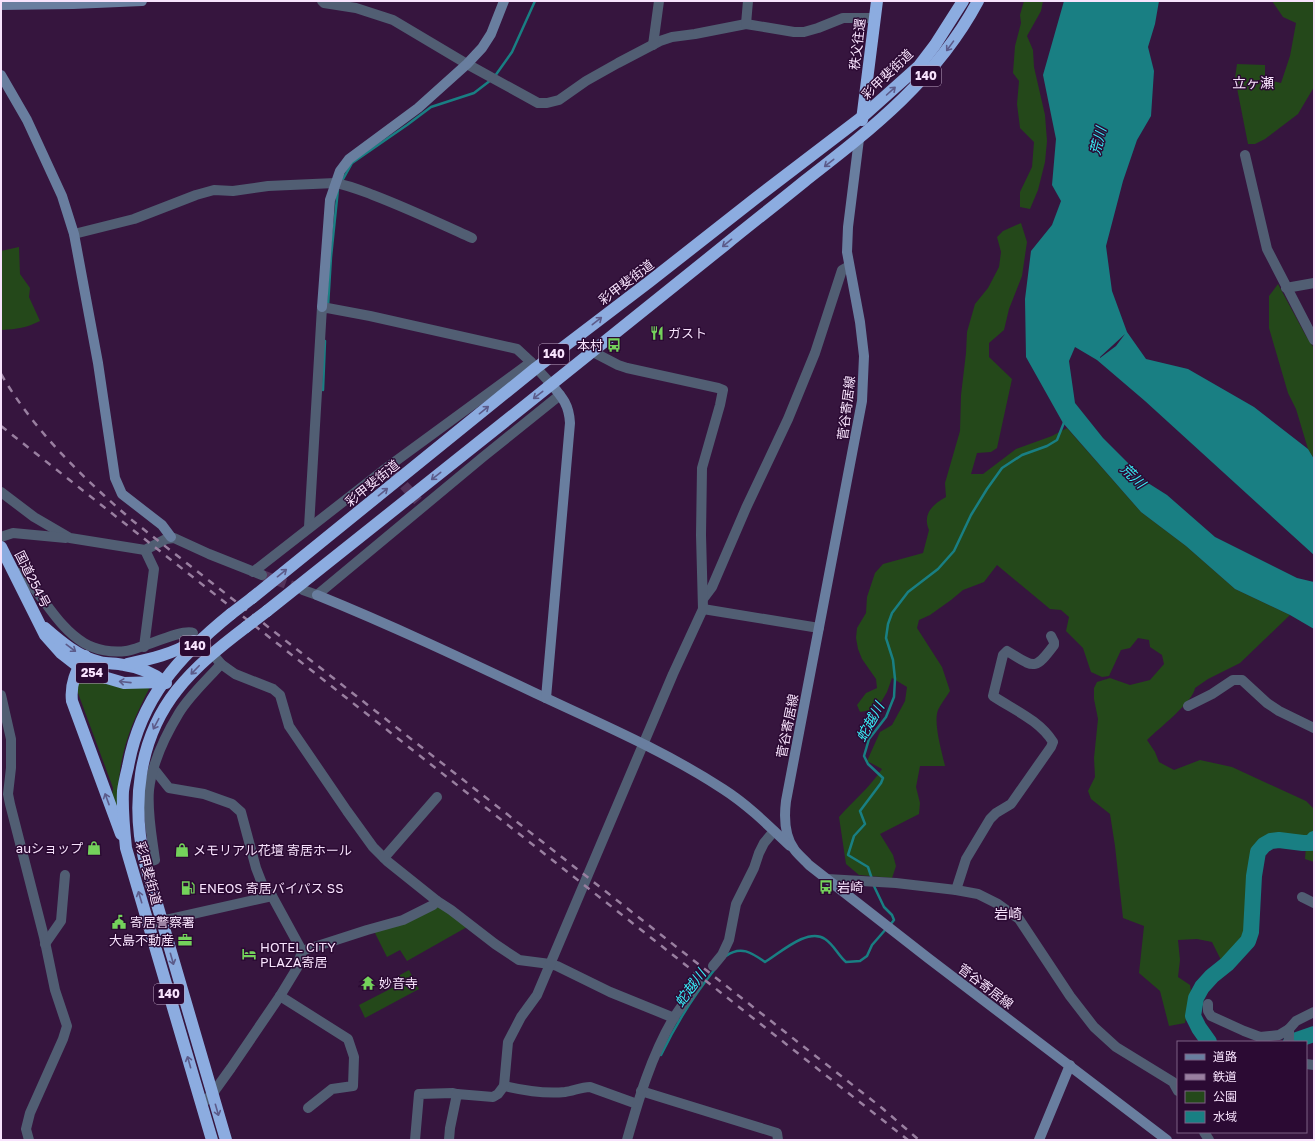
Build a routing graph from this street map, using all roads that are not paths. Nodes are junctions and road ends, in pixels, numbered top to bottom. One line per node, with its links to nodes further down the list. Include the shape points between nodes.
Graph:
1 (142, 1): 9 (street)
2 (322, 1): 16 (street, via 356,8 393,20)
3 (504, 1): 16 (street, via 491,34)
4 (659, 1): 15 (street)
5 (748, 1): 13 (street)
6 (877, 1): 12 (highway, 秩父往還)
7 (963, 1): 11 (highway, 彩甲斐街道 / 140)
8 (978, 1): 14 (highway, 彩甲斐街道 / 140)
9 (19, 3): 10 (street)
10 (1, 5)
11 (953, 17): 14 (highway); 18 (highway, 彩甲斐街道 / 140, one-way to 11, via 919,66)
12 (875, 18): 13 (street, via 843,18 804,32); 18 (highway, 秩父往還)
13 (746, 24): 15 (street, via 672,37)
14 (965, 24): 19 (highway, 彩甲斐街道 / 140, one-way to 19, via 919,83)
15 (653, 45): 16 (street, via 586,81 559,100 547,103 538,103)
16 (467, 64): 21 (street, via 418,108 349,159)
17 (1, 74): 24 (street, via 27,120 62,196)
18 (862, 117): 19 (highway, 秩父往還); 22 (highway, 彩甲斐街道 / 140)
19 (859, 139): 23 (highway, 彩甲斐街道 / 140, one-way to 23); 26 (street, 菅谷寄居線, via 848,227)
20 (1245, 155): 28 (street, via 1267,249)
21 (335, 183): 24 (street, via 268,186 233,191 214,190 134,219); 25 (street, via 344,184 420,214); 29 (street, via 330,200)
22 (756, 198): 23 (highway); 32 (highway, 彩甲斐街道 / 140, one-way to 22, via 648,282)
23 (767, 210): 31 (highway, 彩甲斐街道 / 140, one-way to 31)
24 (74, 234): 39 (street, via 98,363 114,478 122,494 162,525)
25 (472, 238)
26 (849, 266): 45 (street, via 842,270 788,419 712,587); 47 (street, 菅谷寄居線, via 864,356 862,401)
27 (1314, 283): 28 (street)
28 (1286, 288): 30 (street)
29 (322, 307): 32 (street, via 517,349); 36 (street)
30 (1314, 340)
31 (593, 352): 33 (highway, 彩甲斐街道 / 140); 45 (street, via 627,368 723,390 702,468)
32 (534, 365): 33 (street); 36 (street, via 392,470); 49 (highway, 彩甲斐街道 / 140, one-way to 32, bridge)
33 (551, 384): 34 (street); 55 (highway, 彩甲斐街道 / 140, one-way to 55, bridge, via 223,644)
34 (560, 395): 44 (street, via 420,504); 57 (street, via 569,412 570,423)
35 (1, 492): 38 (street, via 34,517)
36 (309, 527): 39 (street, via 258,573)
37 (1, 537): 38 (street, via 13,533)
38 (70, 538): 41 (street)
39 (171, 538): 41 (street)
40 (1, 547): 42 (highway, 国道254号 / 254)
41 (145, 550): 51 (street, via 154,569)
42 (12, 567): 51 (street, via 32,586 55,617 83,642 104,650 125,652); 52 (highway, 国道254号 / 254, via 45,635 61,653)
43 (303, 590): 44 (street)
44 (317, 596): 57 (street, via 378,620)
45 (703, 599): 46 (street)
46 (703, 609): 47 (street); 60 (street)
47 (819, 628): 66 (street, 菅谷寄居線, via 785,814 785,824)
48 (193, 633): 51 (street, via 174,635)
49 (206, 634): 53 (highway, via 167,654); 54 (highway, 彩甲斐街道 / 140)
50 (1051, 636): 70 (street, via 1054,645 1039,663 1029,664 1007,651 1003,655 994,696 1036,724 1053,742 1011,804 990,819 966,859)
51 (144, 647)
52 (82, 662): 53 (highway, 国道254号 / 254); 54 (highway, 国道254号 / 254, one-way to 52, via 124,683 90,672); 65 (highway, one-way to 52, via 72,701 71,689)
53 (124, 664): 54 (highway, 国道254号 / 254, via 156,675)
54 (164, 682): 55 (highway, 国道254号 / 254); 65 (highway, 彩甲斐街道 / 140, via 148,705 130,755 123,806)
55 (177, 691): 63 (highway, 彩甲斐街道 / 140, one-way to 63, via 154,729 143,763 138,805)
56 (1, 695): 77 (street, via 11,738 8,794)
57 (546, 698): 60 (street)
58 (1188, 706): 59 (street, via 1233,680 1242,680 1279,711)
59 (1314, 728)
60 (643, 744): 64 (street, via 725,790); 79 (street)
61 (154, 769): 63 (street); 67 (street, via 160,748 179,713 218,661 235,674 273,689 280,695 290,726 351,817); 71 (street, via 169,788 204,794 232,804 241,812 256,868 263,886)
62 (437, 797): 67 (street)
63 (144, 828): 75 (highway, 彩甲斐街道 / 140, via 145,863)
64 (774, 831): 66 (street); 80 (street, via 759,853 736,904 729,940)
65 (126, 848): 76 (highway, 彩甲斐街道 / 140, one-way to 65)
66 (794, 849): 69 (street, 菅谷寄居線)
67 (384, 858): 73 (street)
68 (65, 875): 77 (street, via 61,921)
69 (827, 879): 70 (street); 87 (street, 菅谷寄居線)
70 (956, 890): 89 (street, via 987,898 1018,919 1094,1027 1116,1047 1173,1082)
71 (272, 896): 75 (street); 78 (street)
72 (1302, 897): 74 (street)
73 (437, 901): 78 (street, via 403,920); 79 (street, via 519,960)
74 (1314, 903)
75 (161, 920): 76 (street); 91 (highway, 彩甲斐街道 / 140, one-way to 91)
76 (148, 924): 94 (highway, 彩甲斐街道 / 140, one-way to 76)
77 (45, 944): 96 (street, via 55,990 67,1026 30,1113 26,1129)
78 (302, 951): 82 (street, via 297,968)
79 (550, 964): 85 (street); 88 (street, via 537,995 521,1017 508,1042)
80 (713, 966)
81 (698, 983): 85 (street)
82 (280, 996): 91 (street); 95 (street, via 348,1039 354,1057 353,1086 332,1089)
83 (1208, 1004): 86 (street, via 1211,1016 1244,1031 1260,1037)
84 (1314, 1012): 86 (street, via 1296,1022)
85 (674, 1018): 90 (street, via 650,1065)
86 (1289, 1036)
87 (1070, 1065): 103 (street); 104 (street, 菅谷寄居線)
88 (504, 1086): 92 (street, via 493,1097); 93 (street, via 537,1092 566,1092 590,1087)
89 (1177, 1089)
90 (641, 1091): 93 (street); 102 (street, via 776,1133)
91 (212, 1093): 94 (street); 98 (highway, 彩甲斐街道 / 140, one-way to 98)
92 (457, 1094): 99 (street, via 419,1094); 100 (street)
93 (637, 1104): 101 (street)
94 (201, 1105): 97 (highway, 彩甲斐街道 / 140)
95 (308, 1108)
96 (29, 1140)
97 (212, 1140)
98 (226, 1140)
99 (415, 1140)
100 (449, 1140)
101 (627, 1140)
102 (778, 1140)
103 (1039, 1140)
104 (1167, 1140)

